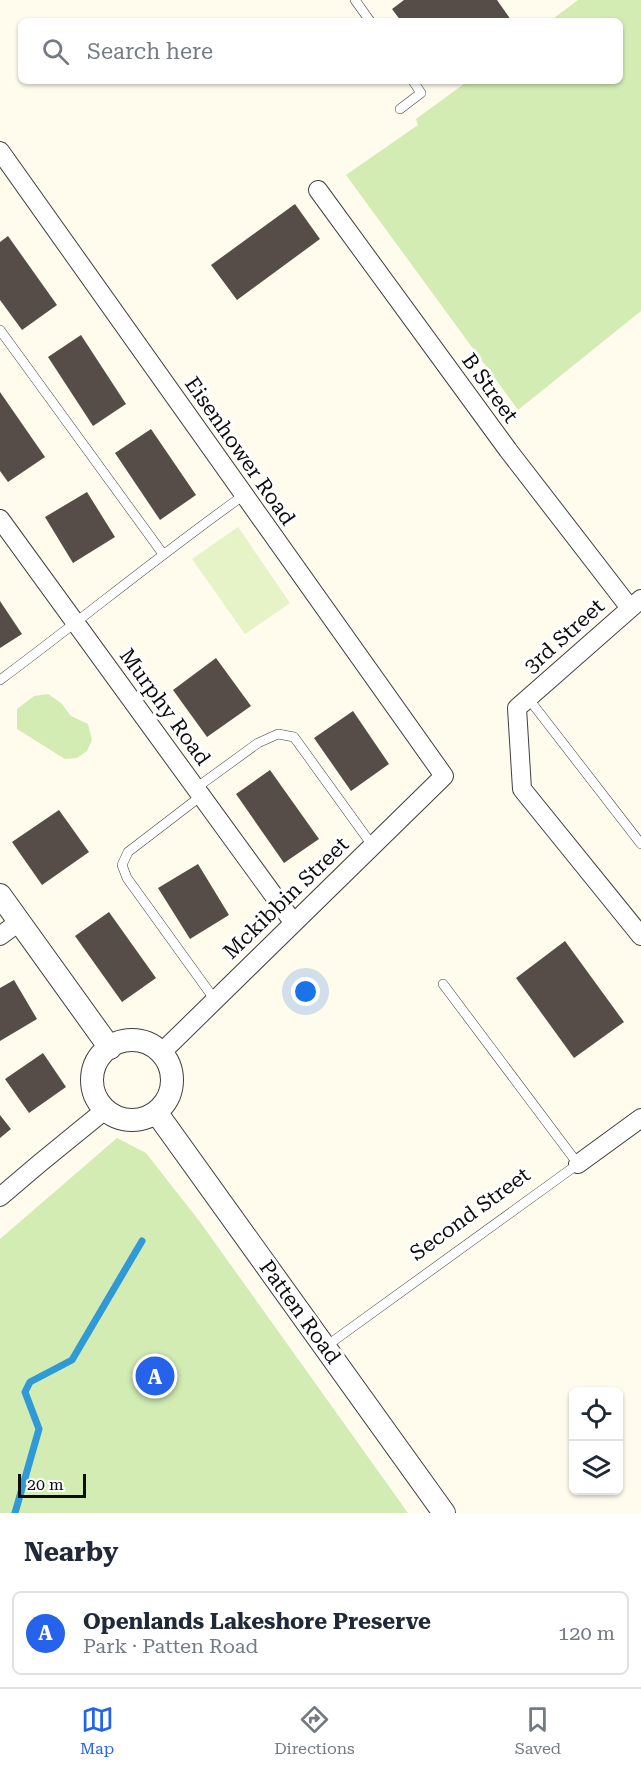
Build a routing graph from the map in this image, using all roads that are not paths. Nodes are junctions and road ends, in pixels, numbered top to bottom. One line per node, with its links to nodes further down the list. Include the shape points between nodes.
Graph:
1 (355, 0): 2 (lane)
2 (368, 18)
3 (415, 84): 4 (lane, via 422,93)
4 (400, 109)
5 (0, 151): 8 (street, Eisenhower Road)
6 (318, 190): 11 (street, B Street, via 508,450)
7 (0, 330): 10 (lane)
8 (244, 495): 10 (lane); 15 (street, Eisenhower Road)
9 (0, 519): 12 (street, Murphy Road)
10 (163, 554): 12 (lane)
11 (636, 603): 14 (street, 3rd Street)
12 (76, 623): 13 (lane); 16 (street, Murphy Road)
13 (0, 680)
14 (523, 703): 17 (lane); 23 (street, via 522,789)
15 (444, 776): 18 (street, Mckibbin Street)
16 (199, 792): 18 (lane, via 258,743 278,734 294,737); 21 (street, Murphy Road); 25 (lane, via 128,852 122,866)
17 (641, 844)
18 (372, 845): 21 (street, Mckibbin Street)
19 (0, 895): 20 (street)
20 (19, 922): 22 (street); 26 (street)
21 (293, 922): 25 (street, Mckibbin Street)
22 (0, 936)
23 (641, 936)
24 (443, 984): 31 (lane)
25 (215, 999): 27 (street, Mckibbin Street)
26 (110, 1048): 27 (street, via 126,1041 139,1041); 28 (street, via 96,1062 92,1074 92,1087)
27 (161, 1053): 29 (street, via 168,1064 171,1089)
28 (105, 1110): 29 (street, via 130,1120); 32 (street)
29 (156, 1112): 33 (street, Patten Road)
30 (641, 1118): 31 (street, Second Street)
31 (578, 1164): 33 (lane, Second Street)
32 (0, 1197)
33 (325, 1347): 34 (street, Patten Road)
34 (444, 1513)

